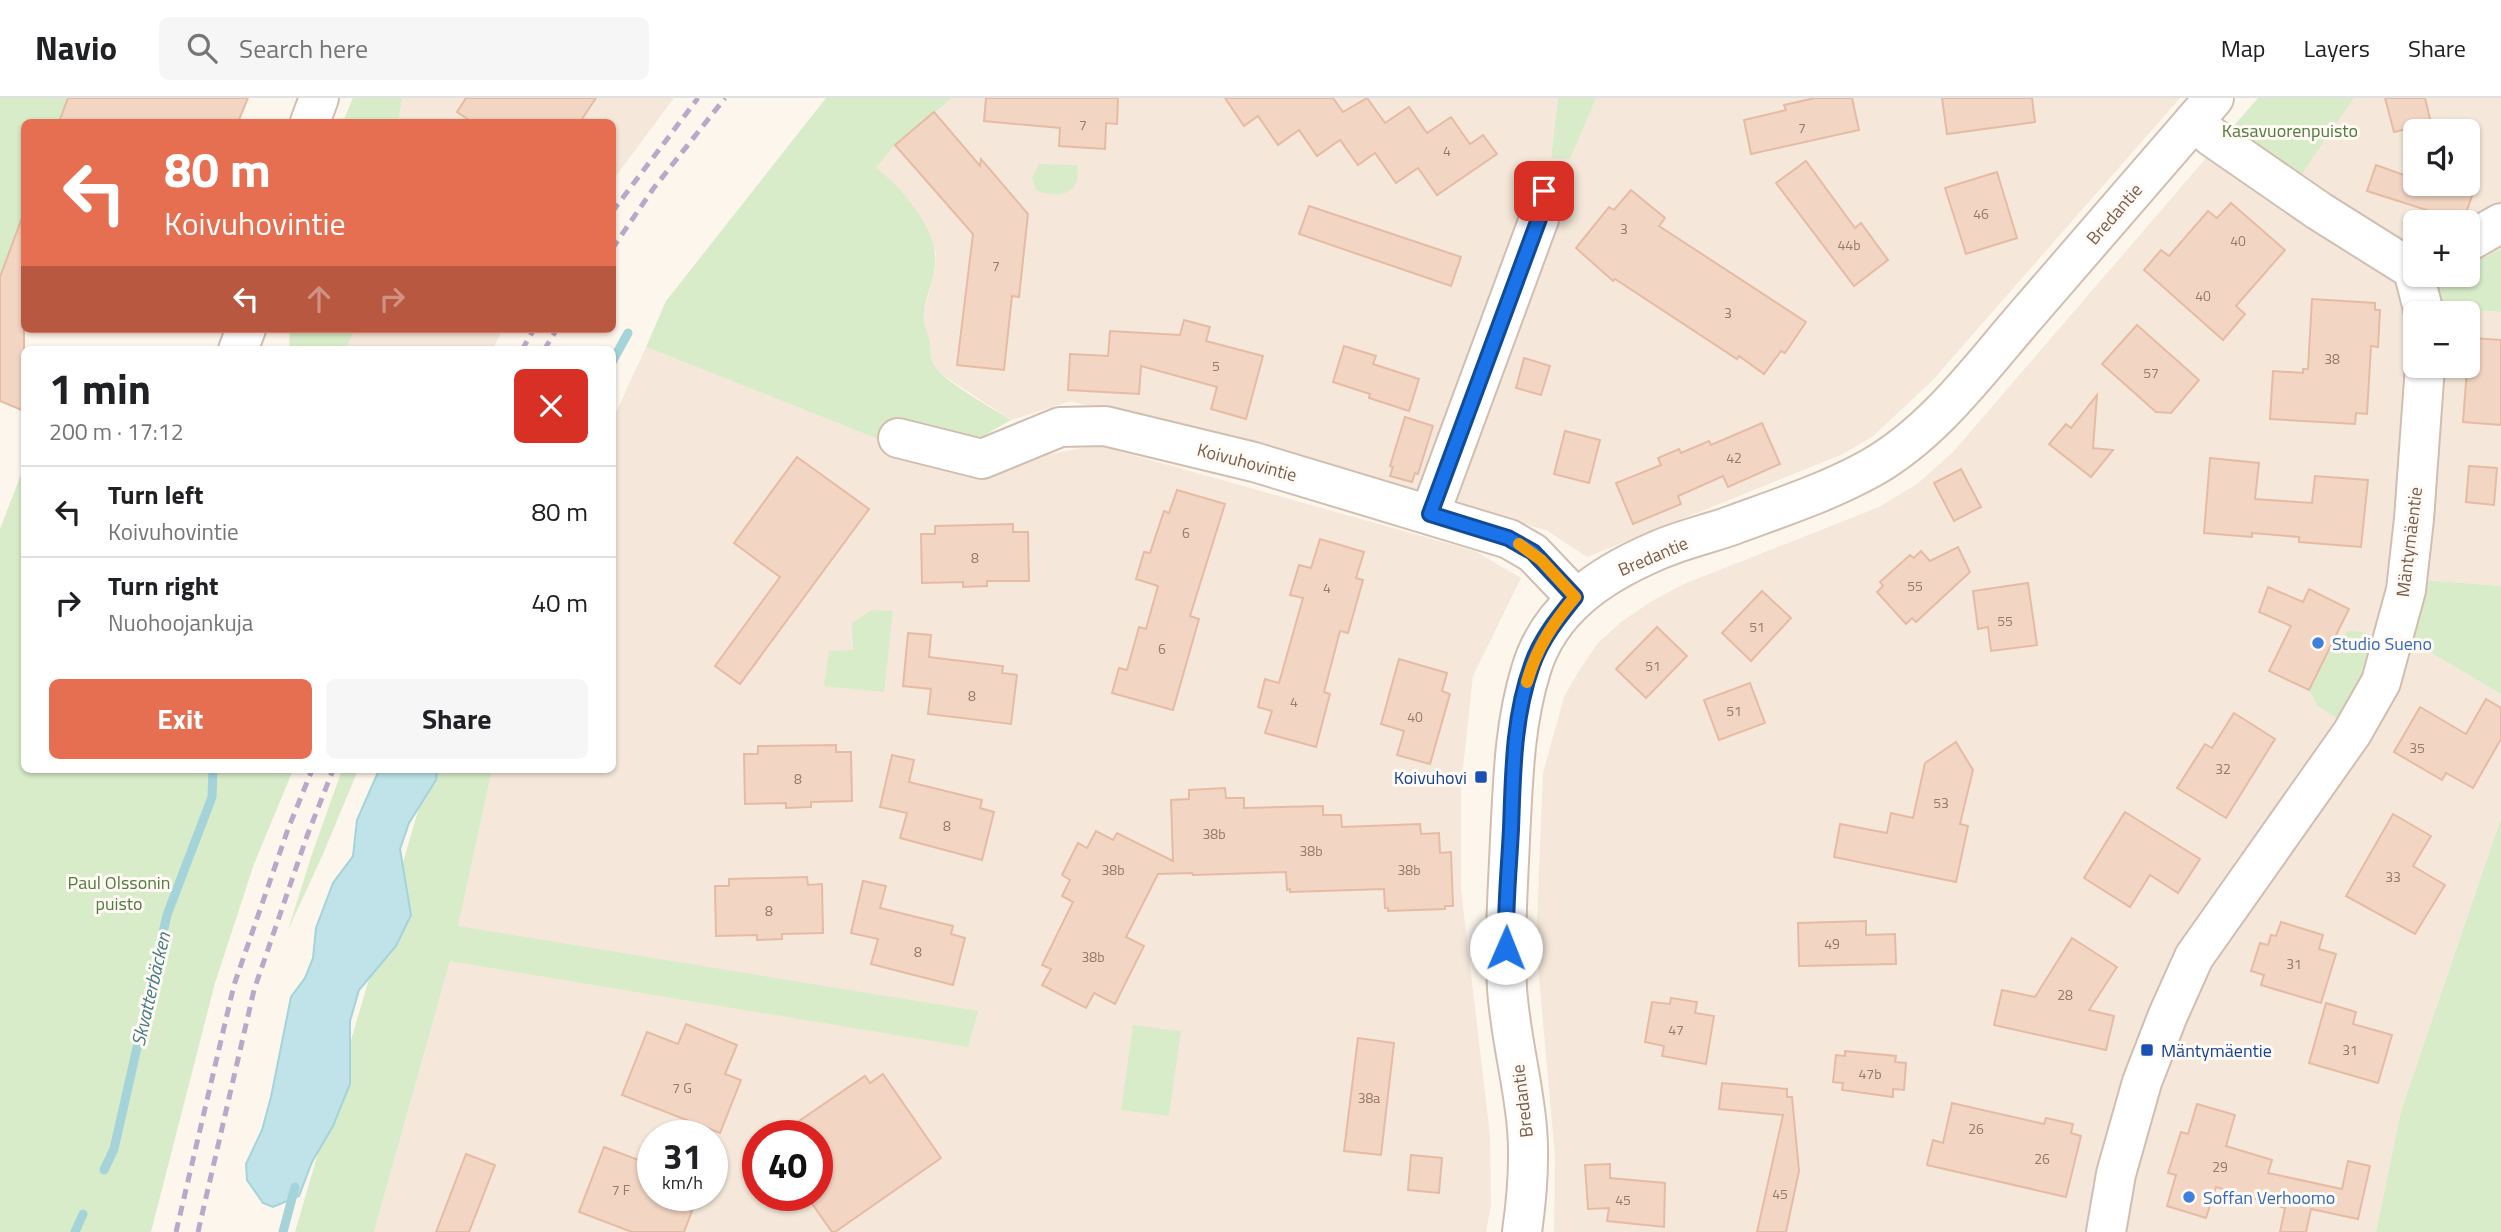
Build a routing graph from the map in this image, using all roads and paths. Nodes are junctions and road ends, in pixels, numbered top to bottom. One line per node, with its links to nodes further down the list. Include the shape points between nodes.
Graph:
1 (319, 98): 3 (street)
2 (2204, 109): 7 (street, via 2212,137); 11 (street, Bredantie, via 1983,367 1898,452 1836,485 1657,550)
3 (311, 119)
4 (1544, 191): 10 (street, via 1539,219)
5 (2501, 223): 6 (street)
6 (2480, 235)
7 (2403, 262)
8 (2424, 378): 13 (street, Mäntymäentie, via 2406,590 2381,682 2351,733 2194,957 2142,1082 2116,1174)
9 (898, 438): 10 (street, Koivuhovintie, via 982,459 1060,427 1105,426 1254,462)
10 (1430, 514): 11 (street, Koivuhovintie, via 1508,538 1533,552)
11 (1575, 597): 12 (street, Bredantie, via 1558,617 1532,666 1516,741 1506,926 1507,991 1527,1128 1529,1182)
12 (1522, 1232)
13 (2106, 1232)

